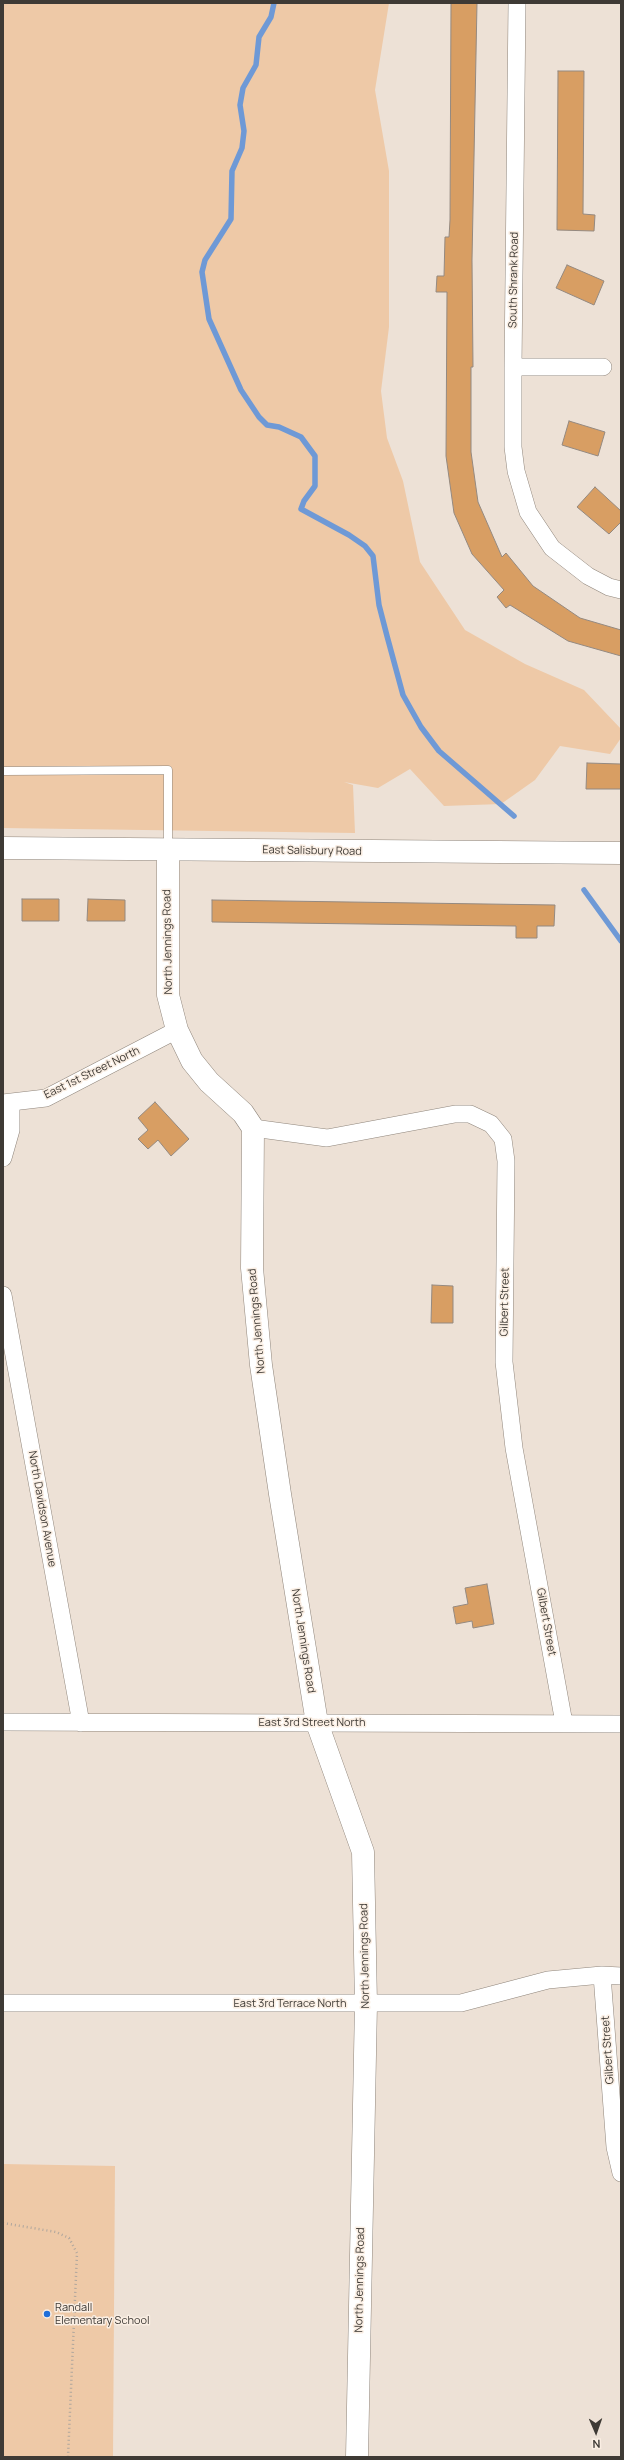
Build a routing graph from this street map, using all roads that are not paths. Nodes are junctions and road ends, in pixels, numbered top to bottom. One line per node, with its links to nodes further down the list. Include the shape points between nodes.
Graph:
1 (517, 3): 2 (street, South Shrank Road)
2 (513, 366): 3 (street); 4 (street, South Shrank Road, via 513,447 516,471 528,512 552,548 588,576)
3 (603, 366)
4 (621, 590)
5 (3, 771): 7 (lane, via 168,770)
6 (3, 848): 7 (street, East Salisbury Road)
7 (168, 849): 8 (street, East Salisbury Road); 9 (street, North Jennings Road, via 168,995)
8 (621, 853)
9 (177, 1030): 10 (street, East 1st Street North, via 46,1098); 11 (street, North Jennings Road, via 192,1061 243,1113)
10 (7, 1103): 12 (street, via 11,1130)
11 (253, 1128): 16 (street, North Jennings Road, via 252,1268 261,1365); 17 (street, Gilbert Street, via 327,1138 455,1114 470,1114 491,1124 503,1139 506,1161 504,1362 514,1448)
12 (3, 1158)
13 (3, 1295): 15 (street, North Davidson Avenue)
14 (3, 1722): 15 (street, East 3rd Street North)
15 (81, 1723): 16 (street, East 3rd Street North)
16 (317, 1723): 17 (street, East 3rd Street North); 22 (street, North Jennings Road, via 363,1852)
17 (564, 1723): 18 (street, East 3rd Street North)
18 (621, 1724)
19 (602, 1975): 20 (street, East 3rd Terrace North); 22 (street, East 3rd Terrace North, via 548,1980 460,2003); 23 (street, Gilbert Street, via 615,2147)
20 (621, 1976)
21 (3, 2003): 22 (street, East 3rd Terrace North)
22 (366, 2004): 24 (street, North Jennings Road)
23 (621, 2173)
24 (357, 2457)

